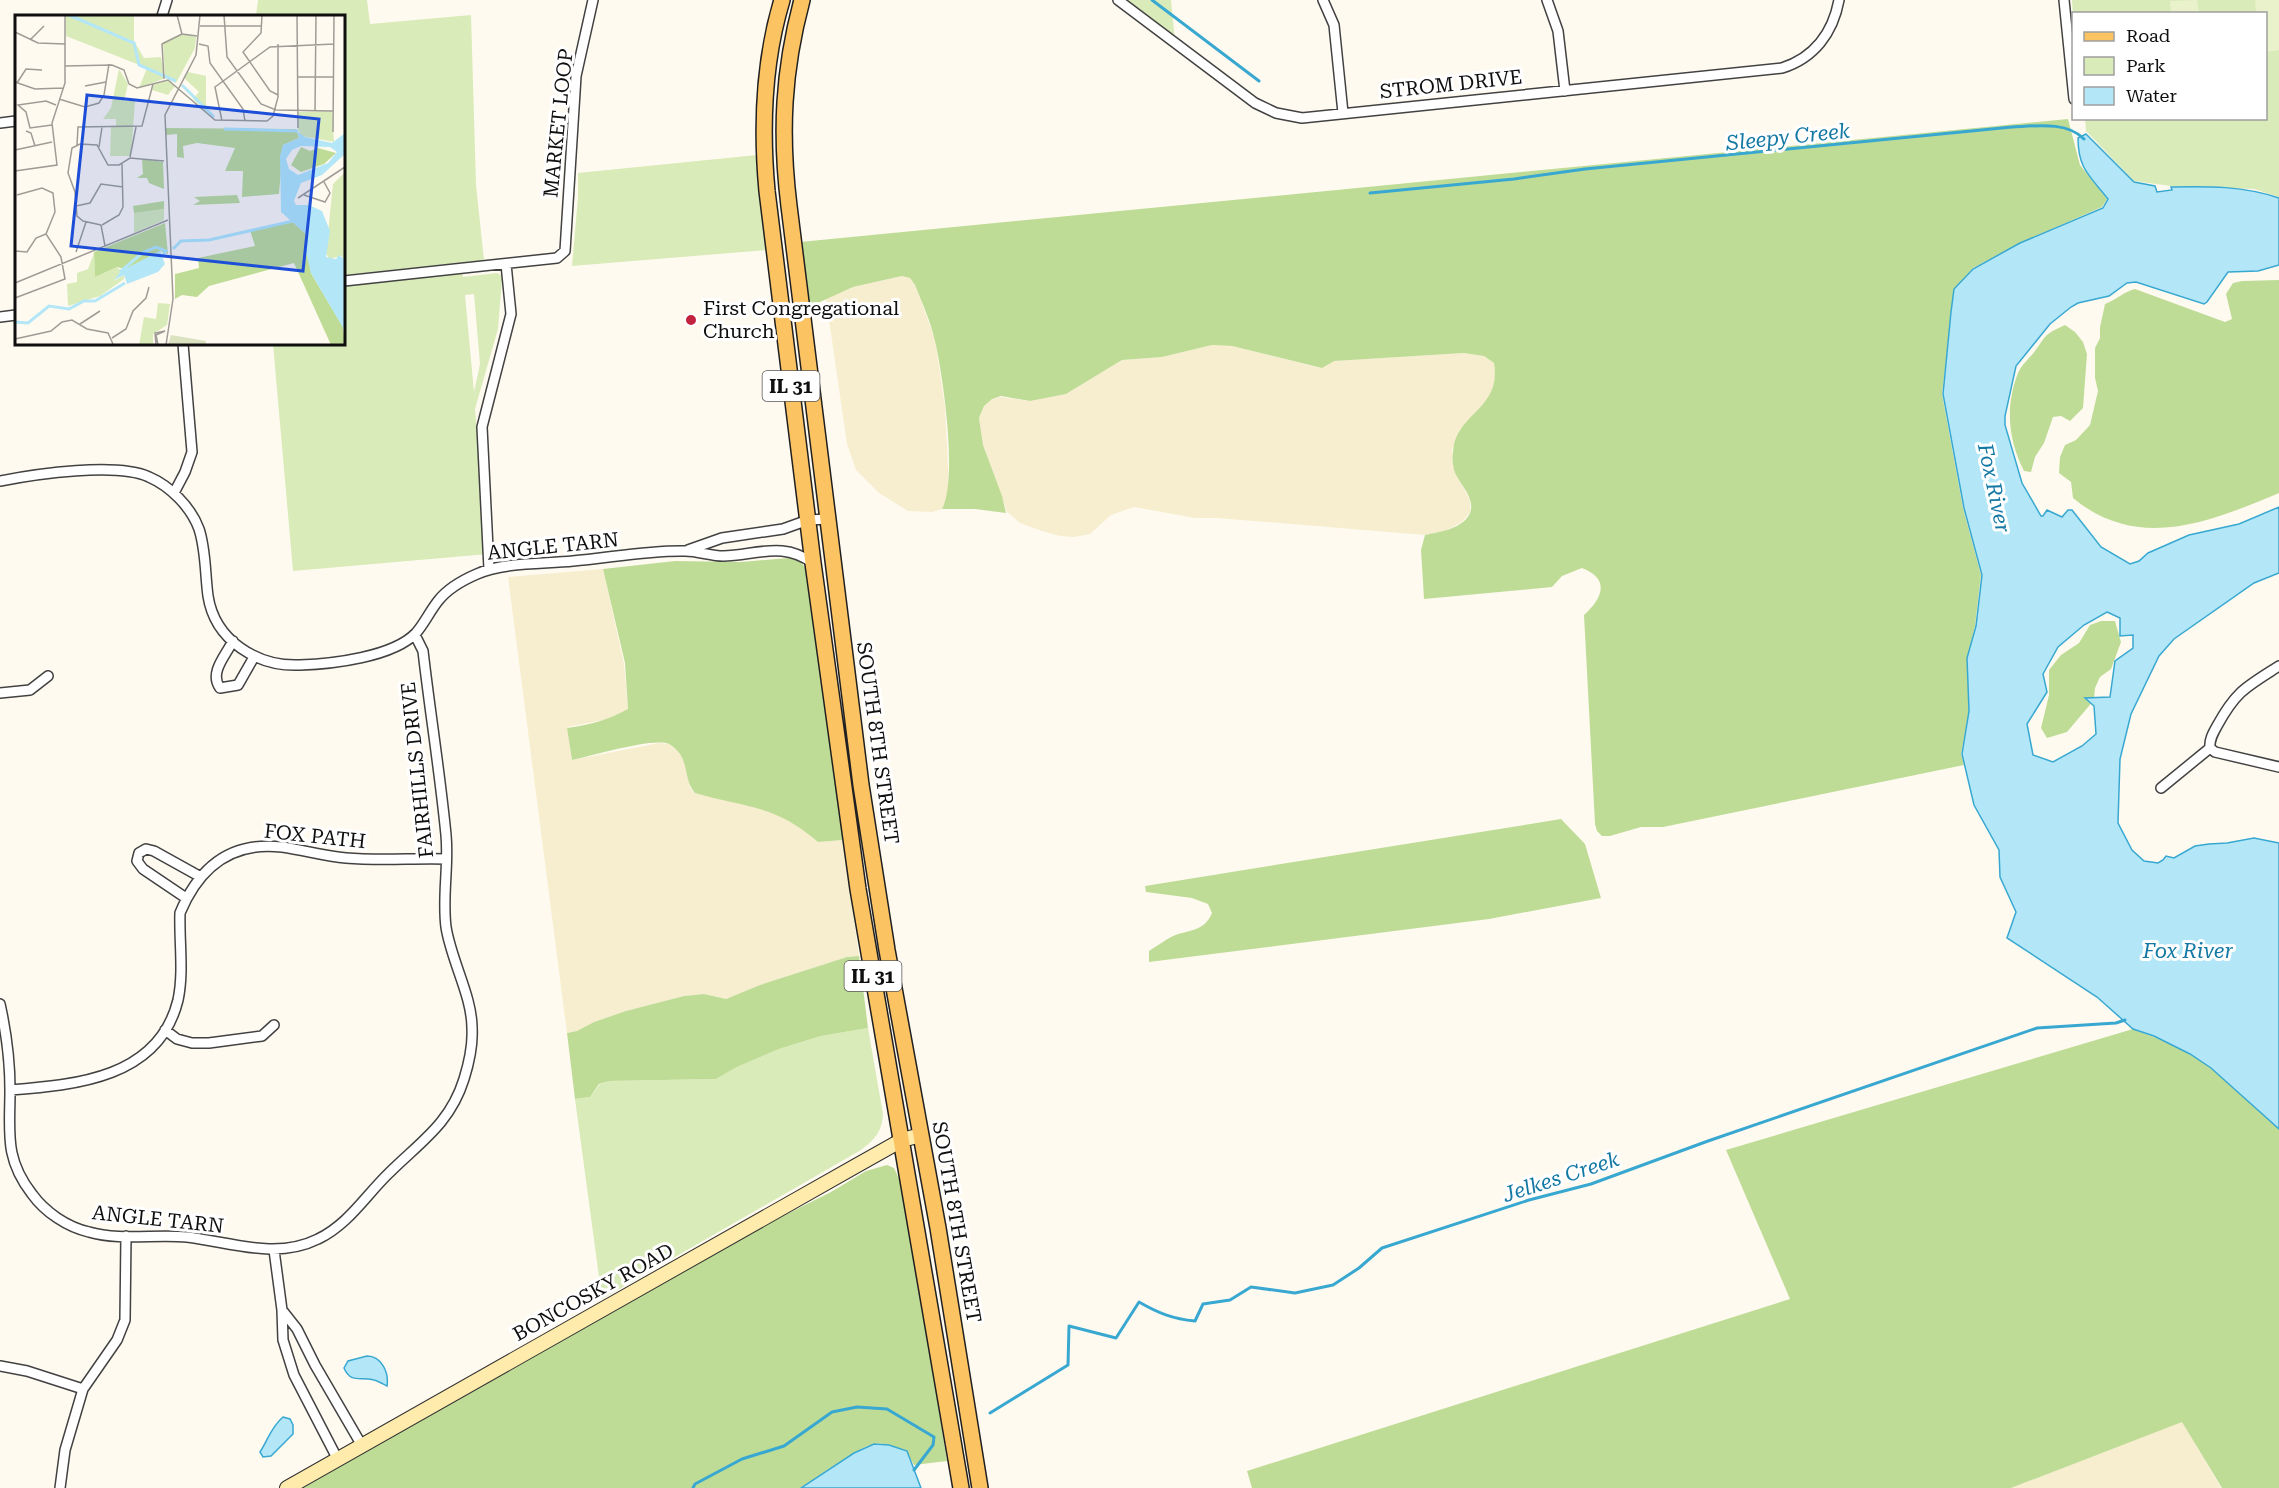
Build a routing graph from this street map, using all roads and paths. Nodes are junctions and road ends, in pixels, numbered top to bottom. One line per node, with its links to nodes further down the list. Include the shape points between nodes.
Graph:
1 (167, 0): 10 (street)
2 (593, 0): 16 (street, MARKET LOOP, via 576,76 565,250 558,258)
3 (782, 0): 24 (main road, SOUTH 8TH STREET / IL 31, via 766,72 763,147)
4 (802, 0): 23 (main road, SOUTH 8TH STREET, via 786,73 783,145)
5 (1118, 0): 13 (street, STROM DRIVE, via 1261,107 1296,117)
6 (1323, 0): 13 (street, via 1334,29)
7 (1547, 0): 12 (street, via 1558,31)
8 (1839, 0): 12 (street, STROM DRIVE, via 1832,23 1817,47 1795,63 1771,70)
9 (2064, 0): 11 (street)
10 (162, 15)
11 (2072, 88)
12 (1564, 91): 13 (street, STROM DRIVE)
13 (1343, 114)
14 (15, 121): 15 (street)
15 (0, 123)
16 (507, 264): 17 (street); 27 (street, via 511,314 482,427)
17 (345, 281)
18 (15, 315): 19 (street)
19 (0, 317)
20 (183, 345): 22 (street, via 192,452)
21 (0, 481): 22 (street, ANGLE TARN, via 104,469 149,477)
22 (174, 493): 29 (street, ANGLE TARN, via 188,508 198,528 208,599 214,615)
23 (828, 519): 24 (street, ANGLE TARN); 44 (main road, SOUTH 8TH STREET, via 861,785)
24 (808, 520): 25 (street, ANGLE TARN, via 783,529 722,538); 26 (main road, SOUTH 8TH STREET / IL 31)
25 (686, 550): 26 (street, ANGLE TARN, via 723,556 781,550 801,554); 27 (street, ANGLE TARN)
26 (813, 562): 45 (main road, SOUTH 8TH STREET / IL 31, via 858,889)
27 (489, 569): 28 (street, ANGLE TARN, via 457,584 440,598)
28 (414, 635): 30 (street, ANGLE TARN, via 387,650 346,661 282,665); 37 (street, FAIRHILLS DRIVE, via 423,651)
29 (233, 641): 30 (street, ANGLE TARN); 30 (street, via 216,672 220,688 238,685)
30 (254, 657)
31 (2279, 666): 34 (street, via 2235,696 2210,740)
32 (48, 676): 33 (street, via 30,690)
33 (0, 693)
34 (2210, 748): 35 (street); 36 (street)
35 (2279, 767)
36 (2161, 788)
37 (447, 859): 38 (street, FOX PATH, via 361,860 258,846 228,855); 47 (street, FAIRHILLS DRIVE, via 447,929 472,1026 463,1083 433,1133 390,1172 357,1210 319,1239)
38 (199, 876): 39 (street, FOX PATH); 39 (street, via 154,850 139,853 137,861 143,868)
39 (186, 897): 42 (street, FOX PATH, via 180,913 178,1000)
40 (0, 1004): 43 (street, ANGLE TARN)
41 (274, 1025): 42 (street, via 262,1036 209,1043 177,1039)
42 (165, 1030): 43 (street, FOX PATH, via 135,1061 119,1070 51,1087)
43 (10, 1090): 46 (street, ANGLE TARN, via 12,1155 33,1196 70,1225 88,1232)
44 (921, 1135): 45 (street, BONCOSKY ROAD); 56 (main road, SOUTH 8TH STREET)
45 (902, 1140): 51 (street, BONCOSKY ROAD); 55 (main road, SOUTH 8TH STREET / IL 31)
46 (126, 1236): 47 (street, ANGLE TARN, via 187,1238); 50 (street, via 125,1320 117,1340)
47 (274, 1250): 48 (street)
48 (282, 1310): 51 (street, via 297,1329); 52 (street, via 283,1340 294,1375)
49 (0, 1366): 50 (street)
50 (83, 1389): 53 (street, via 65,1450)
51 (361, 1444): 52 (street, BONCOSKY ROAD)
52 (337, 1458): 54 (street, BONCOSKY ROAD)
53 (60, 1488)
54 (287, 1488)
55 (961, 1488)
56 (980, 1488)

